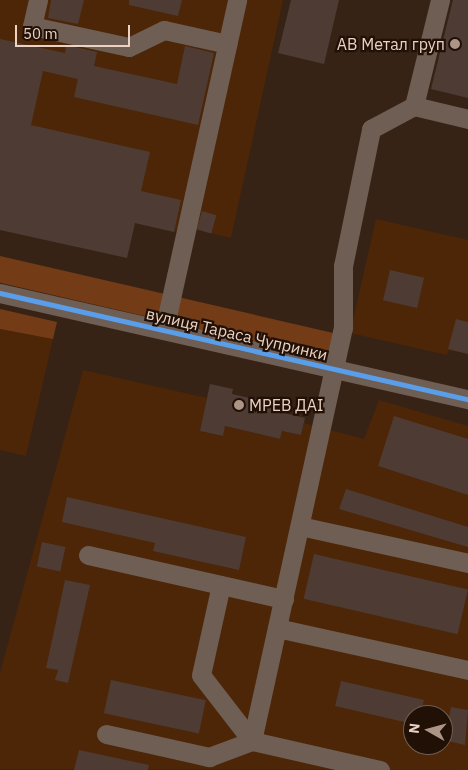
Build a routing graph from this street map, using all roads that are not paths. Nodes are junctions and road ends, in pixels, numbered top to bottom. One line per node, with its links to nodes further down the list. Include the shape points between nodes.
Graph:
1 (38, 0): 4 (street, via 32,26 129,47 164,30)
2 (237, 0): 4 (street)
3 (440, 0): 5 (street)
4 (227, 44): 8 (street)
5 (414, 106): 6 (street); 9 (street, via 371,129 343,266 343,328)
6 (468, 119)
7 (0, 293): 8 (street, вулиця Тараса Чупринки)
8 (164, 330): 9 (street, вулиця Тараса Чупринки)
9 (335, 369): 10 (street, вулиця Тараса Чупринки); 11 (street)
10 (468, 399)
11 (300, 526): 13 (street); 15 (street)
12 (88, 555): 14 (street)
13 (468, 563)
14 (221, 585): 15 (street); 19 (street, via 201,675)
15 (284, 599): 16 (street)
16 (277, 628): 17 (street); 19 (street)
17 (468, 670)
18 (106, 734): 19 (street, via 209,757)
19 (252, 741): 20 (street)
20 (380, 770)

